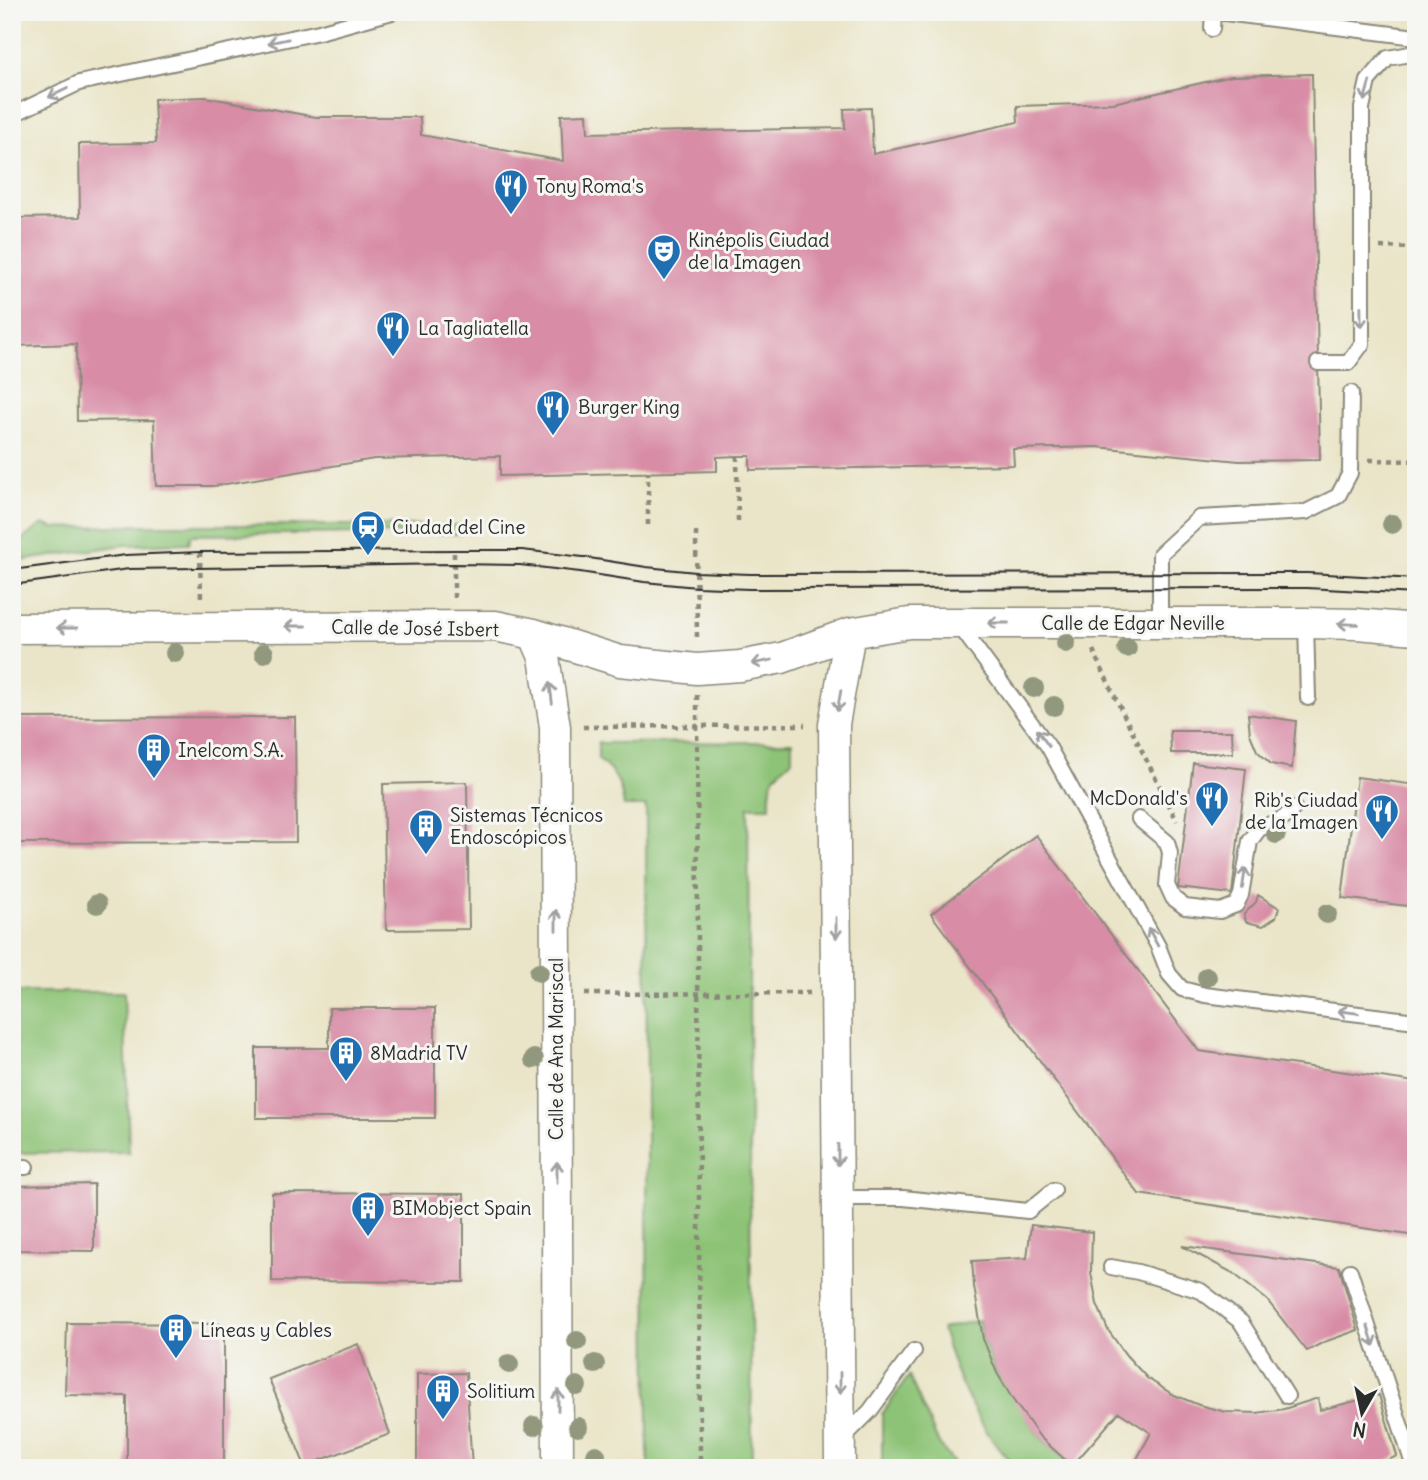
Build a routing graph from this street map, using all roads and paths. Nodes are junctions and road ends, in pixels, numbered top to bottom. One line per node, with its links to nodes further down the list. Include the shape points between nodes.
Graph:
1 (392, 12): 6 (lane, one-way to 6, via 79,83)
2 (1215, 12): 3 (lane); 4 (lane)
3 (1212, 29)
4 (1416, 37)
5 (1416, 53): 7 (lane, one-way to 7, via 1388,58 1368,81 1362,108)
6 (12, 116)
7 (1362, 246): 8 (path); 9 (lane, one-way to 9, via 1362,344 1348,363)
8 (1416, 248)
9 (1318, 363)
10 (1352, 393): 12 (lane)
11 (737, 456): 15 (path)
12 (1350, 459): 13 (path); 21 (lane, via 1350,473 1338,496 1306,512 1199,518 1160,554)
13 (1416, 461)
14 (648, 472): 16 (path)
15 (737, 522)
16 (648, 525)
17 (696, 532): 30 (path)
18 (454, 550): 24 (path)
19 (200, 552): 25 (path)
20 (1081, 623): 21 (street, Calle de Edgar Neville); 23 (street, Calle de Edgar Neville, one-way to 23); 37 (path)
21 (1160, 623): 22 (street, Calle de Edgar Neville)
22 (1306, 623): 27 (street, Calle de Edgar Neville, one-way to 22); 31 (lane)
23 (958, 624): 28 (street, Calle de Edgar Neville, via 909,623); 41 (lane, one-way to 23, via 1182,989 1169,974 1048,746)
24 (453, 625): 25 (street, Calle de José Isbert, one-way to 25); 29 (street, Calle de José Isbert, via 495,626)
25 (201, 627): 26 (street, Calle de José Isbert, one-way to 26)
26 (12, 628)
27 (1416, 629)
28 (850, 633): 30 (street, Calle de José Isbert, one-way to 30, via 782,658); 32 (street, one-way to 32)
29 (534, 634): 30 (street, Calle de José Isbert, via 620,661); 34 (street, Calle de Ana Mariscal, one-way to 29, via 544,657)
30 (697, 669): 33 (path)
31 (1308, 698)
32 (834, 724): 33 (path); 39 (street, one-way to 39)
33 (697, 726): 34 (path); 38 (path)
34 (555, 727): 40 (street, Calle de Ana Mariscal, one-way to 34)
35 (1294, 808): 36 (lane, one-way to 35, via 1167,842 1167,886 1173,898 1185,907 1220,911 1236,905 1241,895 1250,841 1259,829)
36 (1139, 819)
37 (1179, 825)
38 (698, 993): 39 (path); 40 (path); 50 (path)
39 (836, 993): 43 (street, one-way to 43)
40 (556, 994): 49 (street, Calle de Ana Mariscal, one-way to 40)
41 (1416, 1021)
42 (1054, 1190): 43 (lane, via 1028,1211 903,1198)
43 (838, 1198): 48 (street, one-way to 48)
44 (1111, 1267): 47 (lane, via 1201,1291 1241,1322)
45 (1350, 1271): 51 (lane, one-way to 51)
46 (914, 1351): 48 (lane)
47 (1287, 1396)
48 (840, 1454)
49 (558, 1468)
50 (700, 1468)
51 (1413, 1468)

